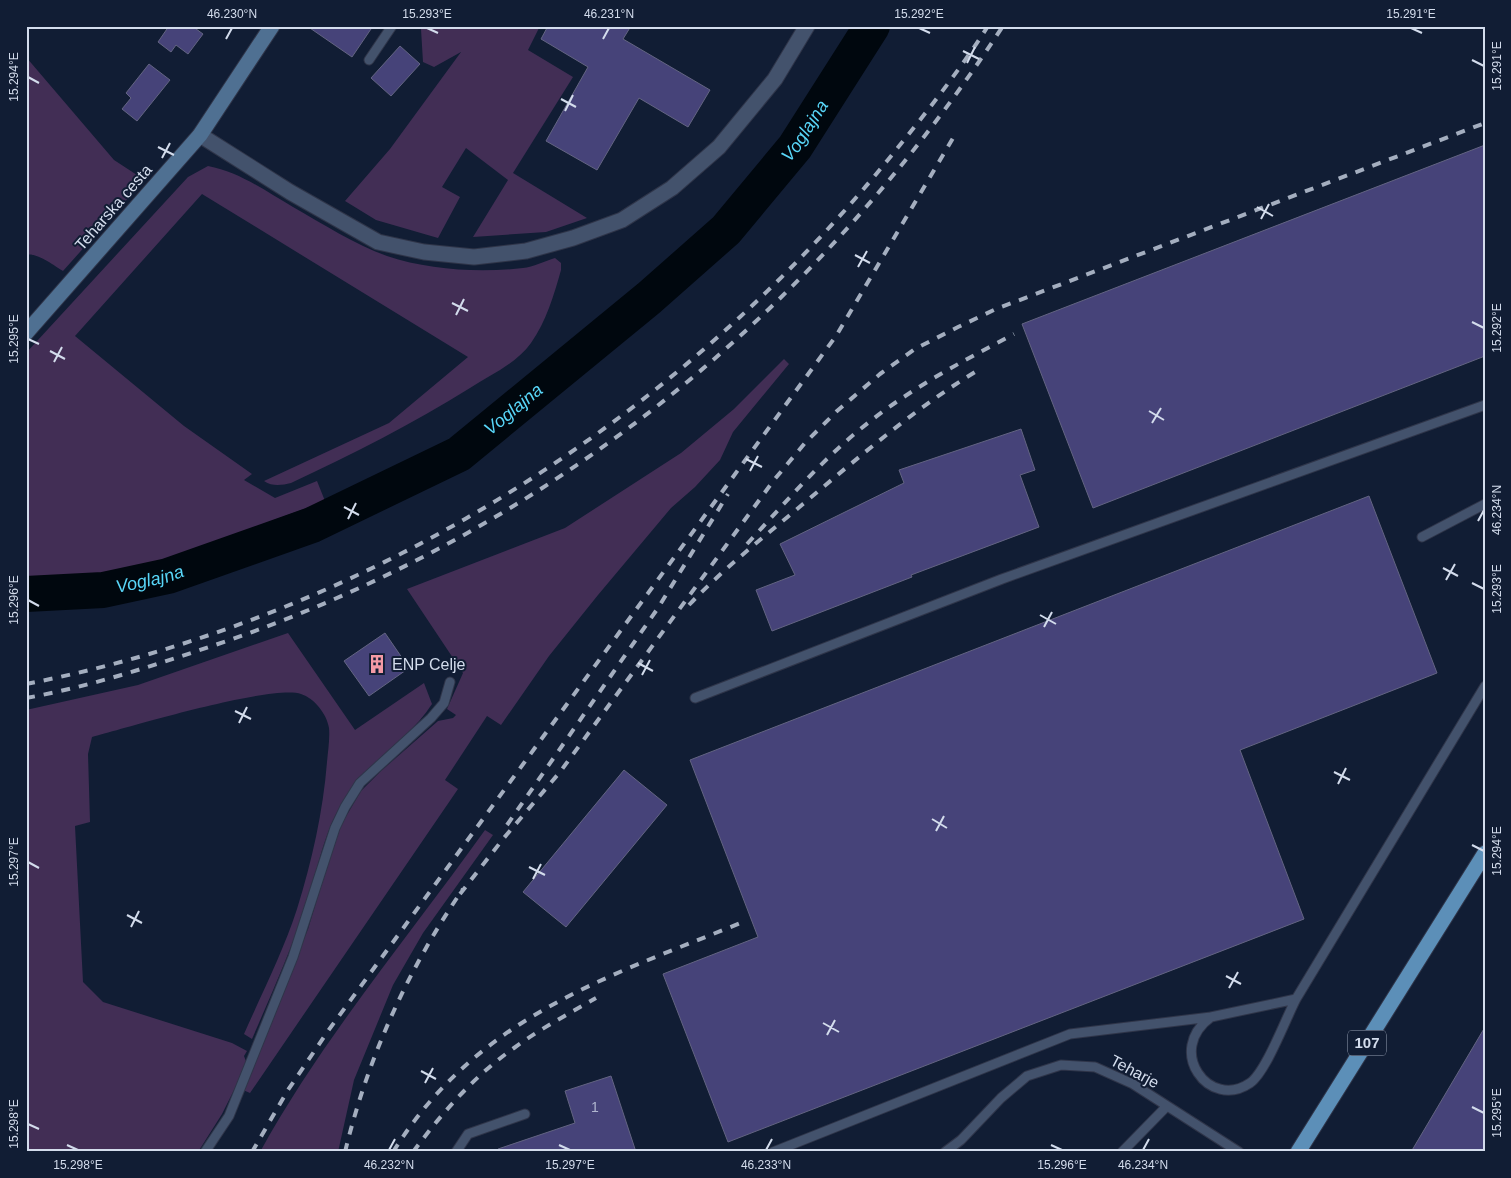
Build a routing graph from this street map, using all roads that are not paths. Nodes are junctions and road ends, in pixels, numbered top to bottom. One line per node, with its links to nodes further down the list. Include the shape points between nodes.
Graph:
1 (272, 26): 5 (street, Teharska cesta)
2 (392, 26): 4 (lane)
3 (807, 26): 5 (street, via 774,80 719,147 672,188 622,220 526,251 474,257 424,252 378,242)
4 (369, 60)
5 (200, 135): 6 (street, Teharska cesta)
6 (26, 333)
7 (1485, 405): 12 (lane, via 1002,579)
8 (1485, 504): 9 (lane)
9 (1422, 537)
10 (450, 682): 18 (lane, via 444,703 360,784 345,807 335,828 293,957 229,1116)
11 (1485, 686): 14 (lane)
12 (695, 698)
13 (1485, 854): 24 (main road, 107)
14 (1296, 999): 15 (lane); 15 (lane, via 1262,1070 1250,1083 1238,1088 1226,1090 1211,1085 1198,1074 1192,1062 1190,1050 1194,1035)
15 (1212, 1017): 20 (lane, via 1070,1034)
16 (1167, 1106): 21 (lane, Teharje, via 1132,1084 1095,1067 1061,1065 1027,1076); 22 (lane); 23 (lane, Teharje)
17 (525, 1114): 19 (lane, via 468,1134)
18 (205, 1152)
19 (456, 1152)
20 (773, 1152)
21 (945, 1152)
22 (1122, 1152)
23 (1239, 1152)
24 (1298, 1152)

